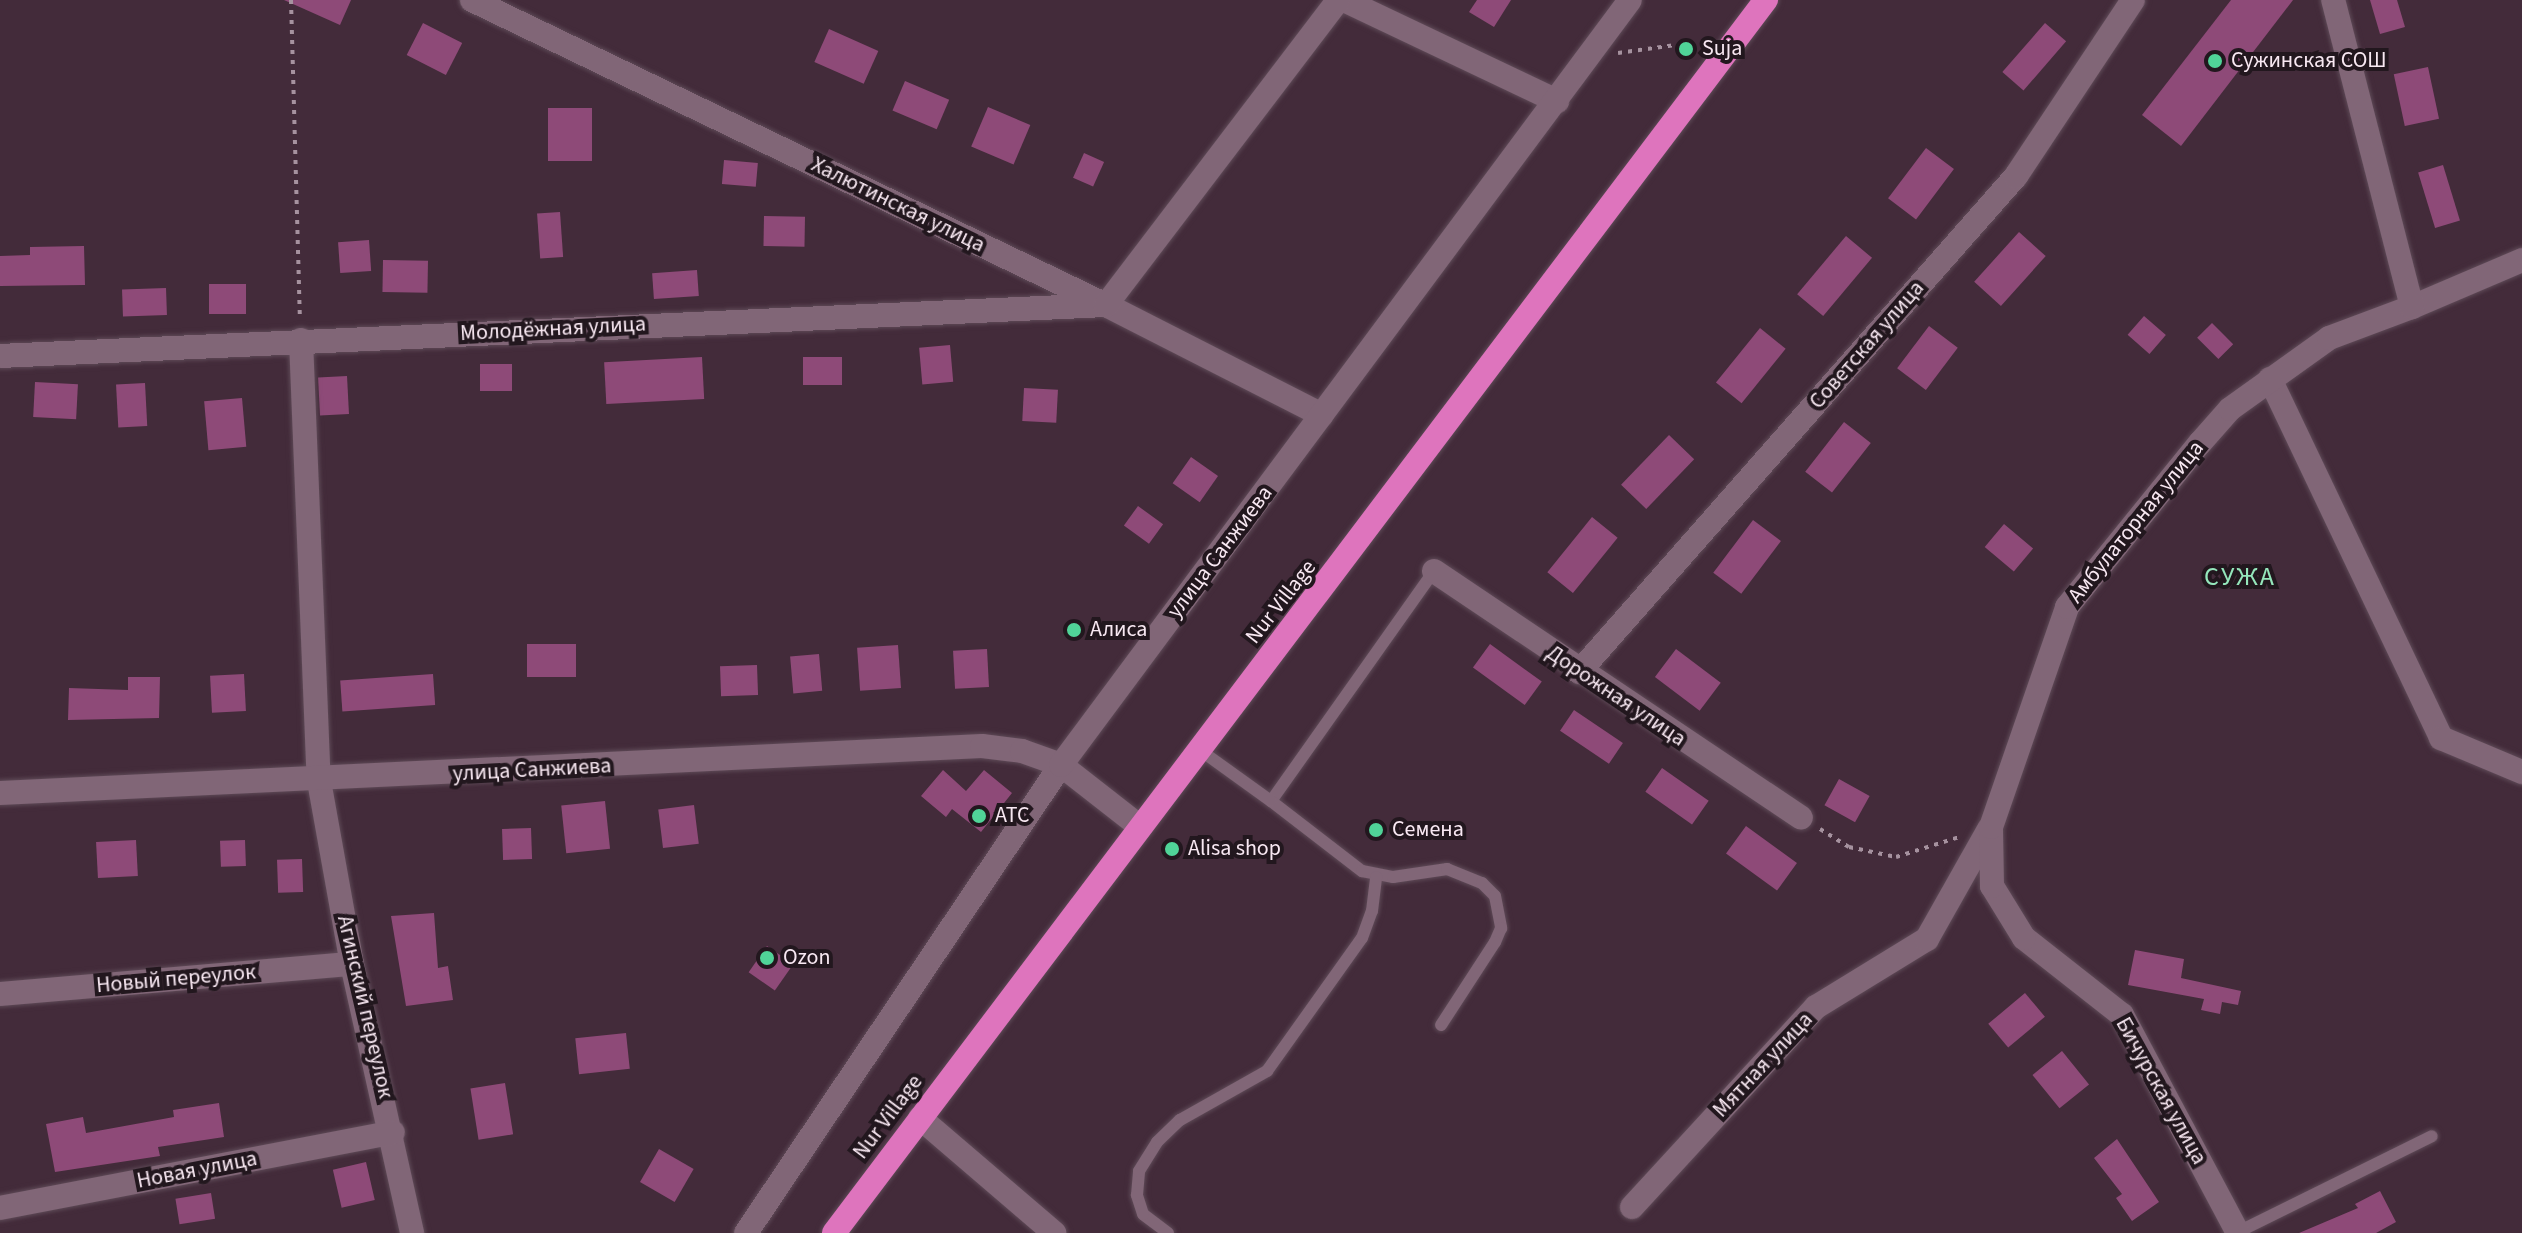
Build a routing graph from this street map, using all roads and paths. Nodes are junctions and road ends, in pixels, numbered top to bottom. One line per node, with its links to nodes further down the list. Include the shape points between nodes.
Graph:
1 (291, 0): 14 (path)
2 (472, 0): 12 (street, Халютинская улица)
3 (1341, 0): 10 (street); 12 (street)
4 (1630, 0): 9 (street, улица Санжиева)
5 (1766, 0): 20 (highway, Nur Village)
6 (2133, 0): 19 (street, Советская улица, via 2016,176)
7 (2333, 0): 13 (street)
8 (1675, 45): 9 (path)
9 (1588, 57): 10 (street, улица Санжиева)
10 (1557, 101): 17 (street, улица Санжиева)
11 (2522, 260): 13 (street, Амбулаторная улица)
12 (1106, 305): 14 (street, Молодёжная улица); 17 (street, Халютинская улица)
13 (2412, 307): 16 (street, Амбулаторная улица, via 2329,338)
14 (301, 340): 15 (street, Молодёжная улица); 23 (street, Агинский переулок)
15 (0, 356)
16 (2270, 379): 22 (street, via 2441,738); 28 (street, Амбулаторная улица, via 2210,431 2067,607)
17 (1322, 415): 21 (street, улица Санжиева)
18 (1434, 571): 19 (street, Дорожная улица); 25 (lane)
19 (1579, 672): 26 (street, Дорожная улица)
20 (1200, 750): 25 (lane); 27 (highway, Nur Village)
21 (1061, 765): 23 (street, улица Санжиева, via 1022,751 982,746); 27 (street, улица Санжиева); 40 (street, улица Санжиева)
22 (2522, 772)
23 (319, 781): 24 (street, улица Санжиева); 31 (street, Агинский переулок)
24 (0, 793)
25 (1271, 801): 29 (lane)
26 (1801, 818): 28 (path, via 1849,847 1896,857)
27 (1139, 826): 34 (highway, Nur Village)
28 (1991, 827): 30 (street, Амбулаторная улица, via 1992,886); 37 (street, Мятная улица, via 1927,939 1816,1007)
29 (1376, 877): 33 (lane, via 1447,869 1482,883 1495,896 1501,928); 43 (lane, via 1362,938 1267,1071 1180,1120 1157,1142 1139,1171 1137,1195 1143,1214)
30 (2024, 938): 44 (street, Бичурская улица, via 2122,1015)
31 (352, 964): 32 (street, Новый переулок); 35 (street, Агинский переулок)
32 (0, 994)
33 (1441, 1025)
34 (920, 1118): 41 (highway, Nur Village); 42 (street)
35 (393, 1132): 38 (street, Новая улица); 39 (street, Агинский переулок)
36 (2432, 1136): 44 (lane)
37 (1632, 1207)
38 (0, 1208)
39 (412, 1233)
40 (746, 1233)
41 (834, 1233)
42 (1054, 1233)
43 (1168, 1233)
44 (2238, 1233)

